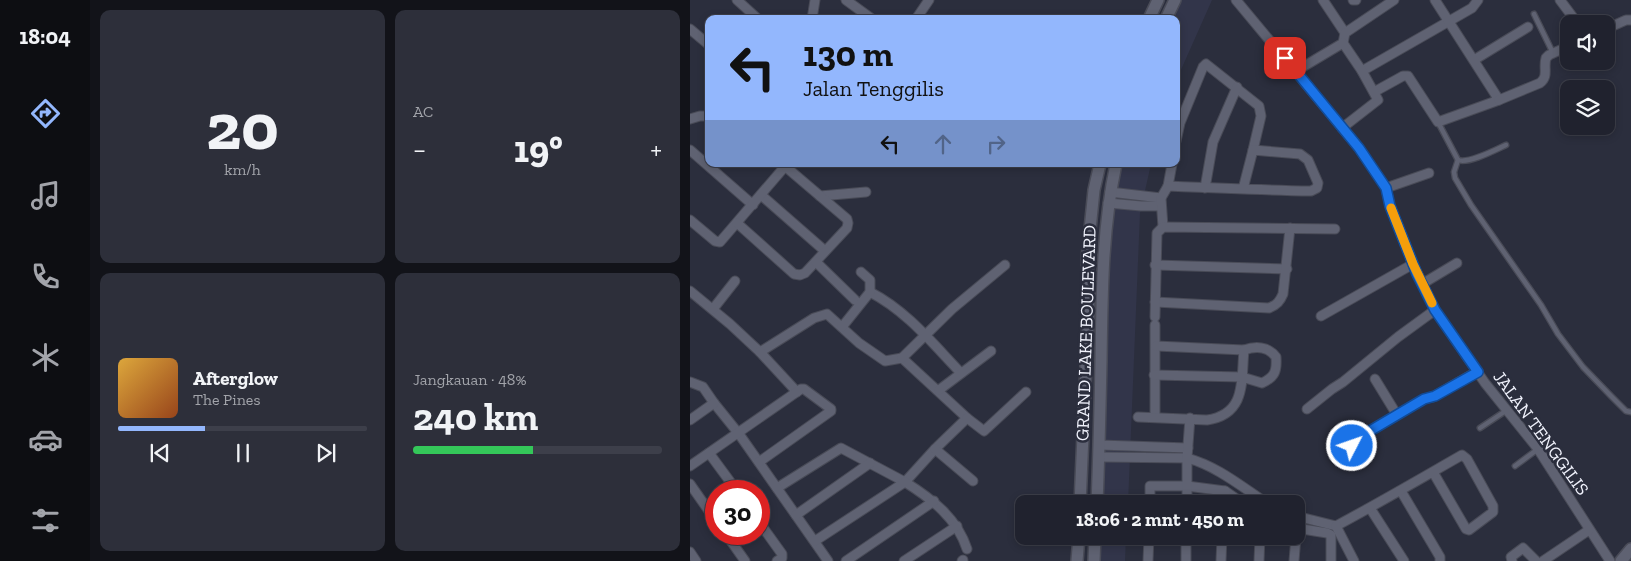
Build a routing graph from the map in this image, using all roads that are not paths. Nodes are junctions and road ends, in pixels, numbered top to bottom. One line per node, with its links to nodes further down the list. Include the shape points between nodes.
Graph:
1 (737, 0): 14 (street)
2 (816, 0): 15 (street)
3 (846, 0): 16 (street)
4 (929, 0): 17 (street)
5 (1158, 0): 18 (street)
6 (1175, 0): 19 (street)
7 (1236, 0): 31 (street, JALAN TENGGILIS)
8 (1394, 0): 26 (street, via 1359,22)
9 (1434, 0): 22 (street)
10 (1478, 0): 22 (street, via 1472,8)
11 (1560, 0): 20 (street)
12 (1328, 2): 26 (street)
13 (1534, 14): 29 (lane)
14 (754, 15)
15 (813, 15)
16 (867, 15)
17 (919, 15)
18 (1151, 15)
19 (1168, 15)
20 (1571, 15)
21 (1631, 20): 23 (street)
22 (1450, 21): 30 (street); 32 (street)
23 (1615, 25)
24 (1528, 27): 30 (street)
25 (690, 29): 27 (street)
26 (1344, 38): 31 (street); 32 (street)
27 (705, 42)
28 (1560, 50): 29 (street)
29 (1553, 53): 35 (street, via 1546,58 1545,79)
30 (1474, 60): 35 (street)
31 (1296, 71): 40 (street, JALAN TENGGILIS)
32 (1362, 71): 34 (street)
33 (1236, 87): 39 (street, via 1206,64); 43 (street, via 1262,111); 54 (street, via 1213,142)
34 (1374, 92): 38 (street, via 1408,76); 40 (street, via 1377,103)
35 (1499, 100): 38 (street)
36 (705, 116): 37 (street)
37 (690, 119)
38 (1438, 122): 44 (lane)
39 (1180, 123)
40 (1342, 128): 55 (street, JALAN TENGGILIS)
41 (1506, 145): 44 (lane, via 1462,162)
42 (690, 150): 45 (street)
43 (1253, 150): 56 (street); 56 (street, via 1300,154 1308,160 1317,188 1314,191)
44 (1458, 160): 104 (lane, via 1455,178 1558,334 1583,367 1626,411)
45 (705, 163)
46 (709, 167): 62 (street)
47 (785, 167): 58 (street)
48 (789, 167): 59 (street)
49 (1099, 167): 135 (street, GRAND LAKE BOULEVARD, via 1087,259 1089,296)
50 (1115, 167): 60 (street, GRAND LAKE BOULEVARD)
51 (1171, 167): 53 (street)
52 (1429, 173): 55 (street)
53 (1168, 186): 54 (street); 61 (street)
54 (1206, 188): 56 (street)
55 (1386, 188): 71 (street, JALAN TENGGILIS)
56 (1243, 189)
57 (866, 192): 59 (street)
58 (761, 195): 62 (street); 68 (street)
59 (820, 196): 68 (street, via 848,223)
60 (1109, 197): 61 (street); 118 (street, GRAND LAKE BOULEVARD, via 1102,290)
61 (1160, 202): 65 (street)
62 (753, 205): 64 (street)
63 (690, 220): 64 (street, via 720,242)
64 (737, 223): 69 (street, via 794,274 806,273)
65 (1163, 227): 66 (street); 73 (street, via 1157,233)
66 (1290, 228): 67 (street); 74 (street)
67 (1335, 229)
68 (825, 251): 69 (street)
69 (816, 262): 80 (street)
70 (1457, 263): 77 (street)
71 (1413, 264): 77 (street, JALAN TENGGILIS); 84 (street)
72 (1005, 265): 86 (street)
73 (1155, 265): 74 (street); 81 (street)
74 (1287, 268): 81 (street, via 1281,298 1269,308)
75 (861, 272): 78 (street, via 870,280)
76 (735, 281): 82 (street)
77 (1422, 284): 83 (street, JALAN TENGGILIS)
78 (870, 292): 85 (street); 86 (street, via 902,313)
79 (691, 295): 82 (street)
80 (856, 300)
81 (1155, 302): 87 (street)
82 (713, 309): 89 (street)
83 (1435, 310): 92 (street, JALAN TENGGILIS); 102 (street)
84 (1320, 316)
85 (842, 326): 89 (street, via 824,314); 91 (street, via 885,361)
86 (925, 336): 91 (street); 93 (street)
87 (1156, 346): 88 (street); 94 (street)
88 (1244, 350): 95 (street); 95 (street, via 1253,346 1267,349 1276,357 1277,367 1275,374 1262,384)
89 (760, 352): 99 (street)
90 (991, 352): 93 (street)
91 (902, 358): 98 (street)
92 (1478, 372): 103 (street, JALAN TENGGILIS); 105 (street)
93 (961, 373): 98 (street)
94 (1154, 375): 95 (street); 107 (street)
95 (1242, 378): 109 (street, via 1240,395 1230,411 1207,420)
96 (1375, 380): 105 (street)
97 (690, 382): 101 (street, via 703,387)
98 (939, 390): 108 (street)
99 (797, 392): 112 (street); 122 (street, via 804,389 832,411)
100 (1026, 392): 108 (street, via 984,431)
101 (714, 403): 110 (street); 112 (street)
102 (1307, 409)
103 (1507, 410): 111 (lane); 117 (street, JALAN TENGGILIS)
104 (1631, 412)
105 (1397, 415): 114 (street, via 1355,440)
106 (1138, 417): 107 (street)
107 (1155, 417): 109 (street)
108 (967, 418): 116 (street)
109 (1190, 418): 115 (street)
110 (690, 420)
111 (1480, 428)
112 (739, 434): 119 (street); 122 (street)
113 (1145, 446): 115 (street); 118 (street); 120 (street)
114 (1352, 446)
115 (1188, 448): 121 (street)
116 (935, 449): 128 (street); 129 (street)
117 (1538, 449): 125 (lane); 150 (street, JALAN TENGGILIS)
118 (1099, 451): 120 (street); 136 (street, GRAND LAKE BOULEVARD)
119 (709, 453): 124 (street); 127 (street)
120 (1144, 458): 121 (street)
121 (1187, 458): 131 (street); 141 (street, via 1207,464)
122 (760, 462): 132 (street)
123 (870, 462): 129 (street); 132 (street, via 840,448); 145 (street)
124 (690, 466)
125 (1515, 466)
126 (1433, 472): 126 (street, via 1466,529 1493,512 1493,506 1465,456); 133 (street)
127 (729, 480)
128 (974, 481)
129 (905, 482): 142 (street); 152 (street)
130 (690, 484): 143 (street)
131 (1187, 486): 134 (street); 137 (street, via 1147,486); 138 (street)
132 (777, 488): 145 (street)
133 (1400, 491): 144 (street); 180 (street)
134 (1225, 492): 139 (street); 140 (street)
135 (1080, 495)
136 (1097, 495)
137 (1148, 495)
138 (1187, 495)
139 (1225, 495)
140 (1230, 495)
141 (1254, 495)
142 (934, 501): 147 (street); 168 (street)
143 (705, 505)
144 (1370, 508): 148 (street); 179 (street)
145 (796, 515): 152 (street)
146 (1305, 518): 148 (street)
147 (957, 526): 161 (street); 169 (street)
148 (1336, 526): 178 (street)
149 (1305, 529): 177 (street, via 1331,535)
150 (1589, 530): 183 (street); 184 (street, JALAN TENGGILIS)
151 (770, 537): 166 (street, via 782,554)
152 (815, 541): 167 (street)
153 (734, 545): 165 (street)
154 (1078, 545): 170 (street)
155 (1095, 545): 171 (street)
156 (1149, 545): 172 (street)
157 (1186, 545): 173 (street)
158 (1222, 545): 174 (street)
159 (1260, 545): 175 (street)
160 (1295, 545): 176 (street)
161 (968, 549)
162 (1631, 549): 185 (street)
163 (690, 552): 164 (street)
164 (696, 561)
165 (745, 561)
166 (777, 561)
167 (828, 561)
168 (846, 561)
169 (904, 561)
170 (1078, 561)
171 (1094, 561)
172 (1148, 561)
173 (1186, 561)
174 (1221, 561)
175 (1259, 561)
176 (1294, 561)
177 (1331, 561)
178 (1354, 561)
179 (1404, 561)
180 (1440, 561)
181 (1512, 561): 182 (street, via 1511,557 1523,548)
182 (1536, 561)
183 (1542, 561)
184 (1610, 561)
185 (1621, 561)

